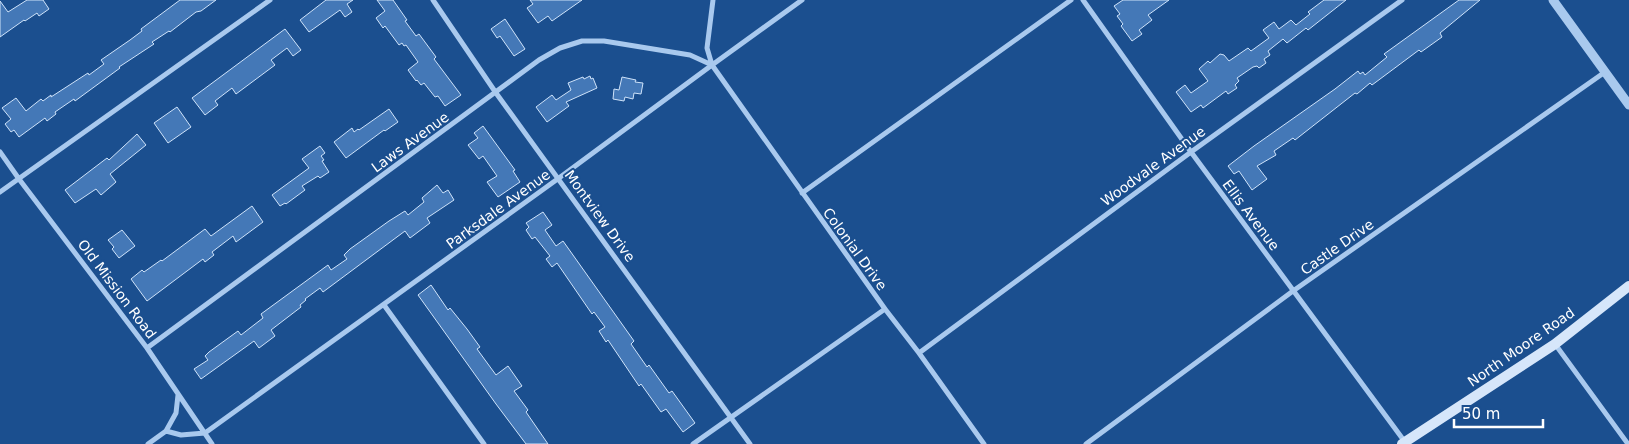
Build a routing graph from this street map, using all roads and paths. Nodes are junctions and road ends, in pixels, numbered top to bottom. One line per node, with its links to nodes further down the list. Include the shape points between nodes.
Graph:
1 (270, 0): 16 (street)
2 (433, 0): 11 (street, Montview Drive)
3 (713, 0): 9 (street, via 708,48)
4 (802, 0): 9 (street, Parksdale Avenue)
5 (1071, 0): 18 (street)
6 (1083, 0): 14 (street, Ellis Avenue)
7 (1402, 0): 14 (street, Woodvale Avenue)
8 (1553, 0): 10 (street)
9 (712, 65): 11 (street, Laws Avenue, via 690,55 604,41 582,41 539,60); 15 (street, Parksdale Avenue); 18 (street, Colonial Drive)
10 (1606, 72): 12 (street); 20 (street, Castle Drive)
11 (496, 93): 15 (street, Montview Drive); 24 (street, Laws Avenue)
12 (1629, 105)
13 (0, 152): 16 (street, Old Mission Road)
14 (1191, 152): 20 (street, Ellis Avenue); 25 (street, Woodvale Avenue)
15 (559, 178): 21 (street, Parksdale Avenue); 27 (street, Montview Drive)
16 (19, 179): 17 (street); 24 (street, Old Mission Road)
17 (0, 192)
18 (802, 193): 22 (street, Colonial Drive)
19 (1629, 286): 23 (main road, North Moore Road)
20 (1294, 291): 30 (street, Ellis Avenue); 37 (street, Castle Drive)
21 (384, 306): 29 (street, Parksdale Avenue); 33 (street)
22 (884, 309): 25 (street, Colonial Drive); 27 (street)
23 (1554, 344): 30 (main road, North Moore Road); 38 (street)
24 (147, 348): 26 (street, Old Mission Road)
25 (919, 354): 36 (street, Colonial Drive)
26 (178, 394): 28 (street, via 176,413); 29 (street, Old Mission Road)
27 (731, 417): 34 (street); 35 (street, Montview Drive)
28 (166, 431): 29 (street, via 181,435); 31 (street)
29 (205, 433): 32 (street, Old Mission Road)
30 (1403, 443)
31 (148, 444)
32 (212, 444)
33 (484, 444)
34 (694, 444)
35 (750, 444)
36 (984, 444)
37 (1086, 444)
38 (1628, 444)

